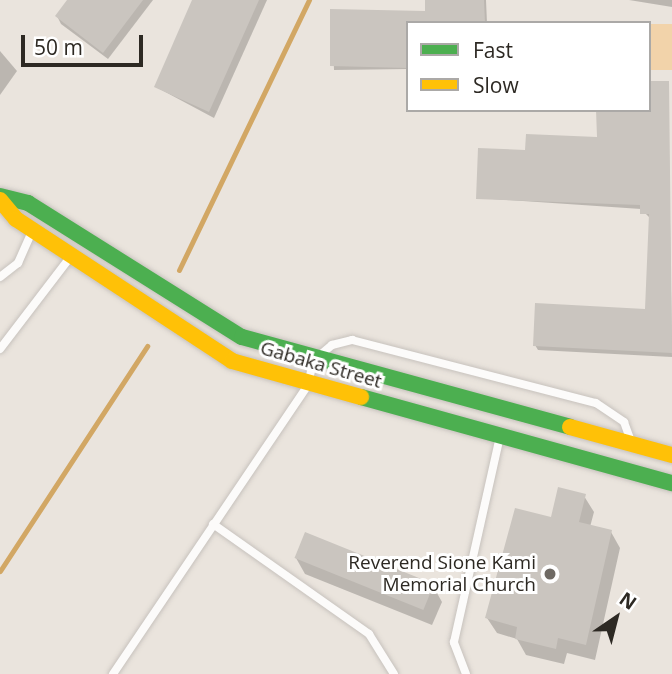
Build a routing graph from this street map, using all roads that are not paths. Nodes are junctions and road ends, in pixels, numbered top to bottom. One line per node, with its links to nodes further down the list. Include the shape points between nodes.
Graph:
1 (0, 198): 2 (street, Gabaka Street); 6 (street, Gabaka Street, via 28,203 213,323)
2 (33, 230): 3 (street, Gabaka Street); 4 (lane, via 18,263)
3 (71, 256): 5 (lane); 7 (street, Gabaka Street, via 202,347)
4 (0, 277)
5 (0, 349)
6 (313, 361): 7 (lane); 9 (street, Gabaka Street); 9 (lane, via 332,345 352,340 526,384 613,412)
7 (307, 385): 8 (street, Gabaka Street); 12 (lane)
8 (500, 436): 11 (street, Gabaka Street); 15 (lane, via 454,642)
9 (632, 443): 10 (street, Gabaka Street)
10 (672, 455)
11 (672, 483)
12 (213, 524): 13 (lane); 14 (lane, via 369,634)
13 (113, 674)
14 (394, 674)
15 (466, 674)

